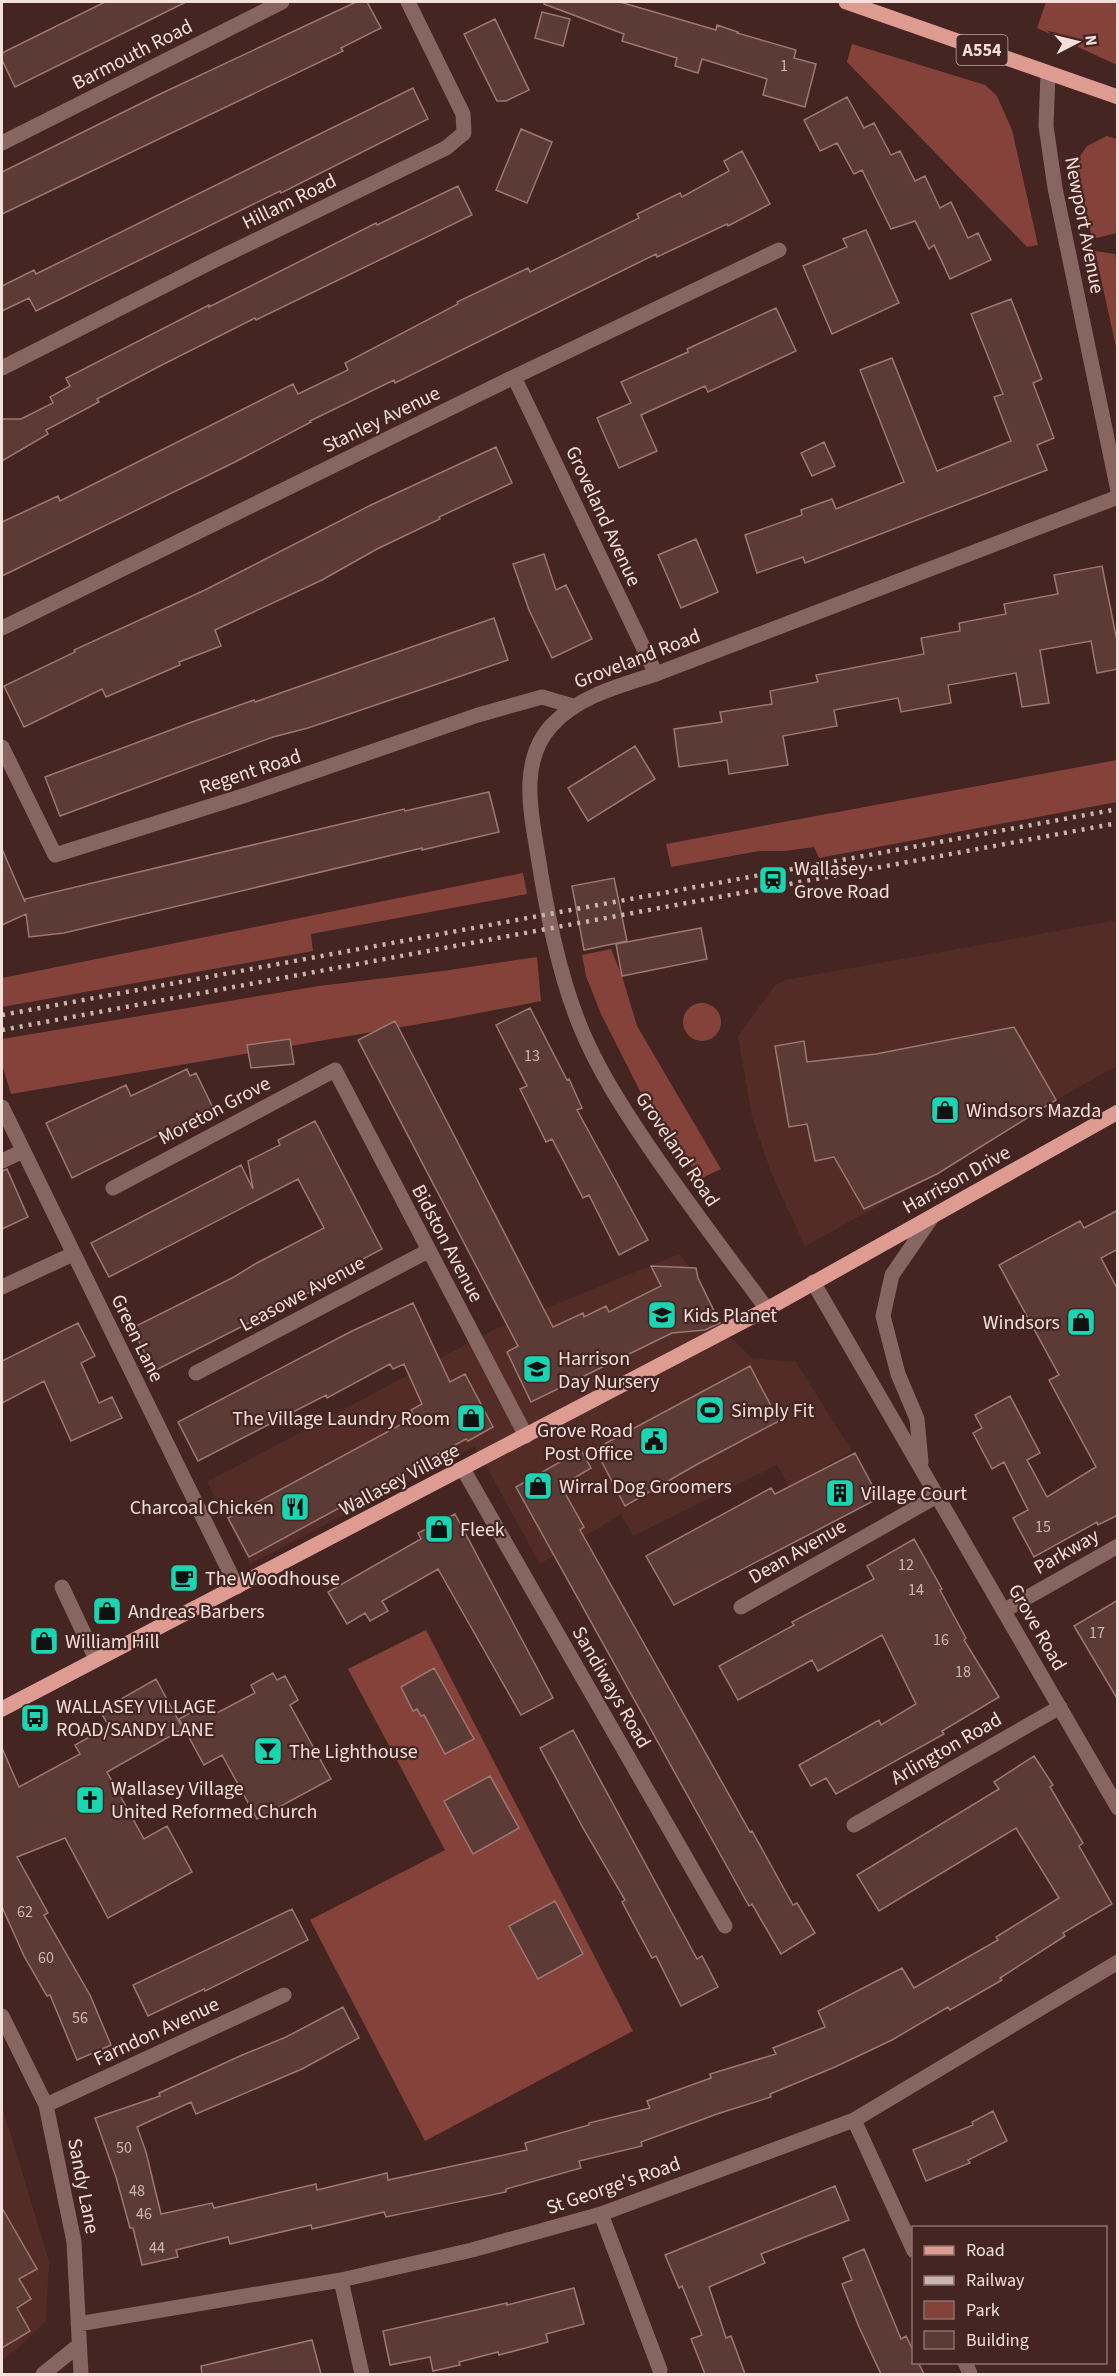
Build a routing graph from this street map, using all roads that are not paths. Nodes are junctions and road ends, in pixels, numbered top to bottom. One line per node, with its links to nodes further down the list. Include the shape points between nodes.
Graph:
1 (282, 2): 6 (street, Barmouth Road)
2 (408, 2): 8 (street, Hillam Road, via 463,114 464,133 446,148)
3 (846, 2): 4 (main road, A554)
4 (1048, 73): 5 (main road, A554); 10 (street, Newport Avenue, via 1046,126 1055,188)
5 (1118, 97)
6 (2, 144)
7 (779, 250): 9 (street, Stanley Avenue)
8 (2, 368)
9 (514, 377): 12 (street, Stanley Avenue); 13 (street, Groveland Avenue)
10 (1118, 491)
11 (1118, 497): 13 (street, Groveland Road)
12 (2, 628)
13 (656, 674): 14 (street, Groveland Road)
14 (573, 706): 15 (street, Regent Road, via 542,697 500,709 54,855); 27 (street, Groveland Road, via 550,726 535,751 529,789 539,866 563,978 580,1026 619,1100 684,1197)
15 (2, 747)
16 (335, 1070): 21 (street, Moreton Grove); 23 (street, Bidston Avenue)
17 (2, 1107): 19 (street, Green Lane)
18 (1118, 1112): 22 (main road, Harrison Drive)
19 (23, 1151): 20 (street); 24 (street, Green Lane)
20 (2, 1161)
21 (113, 1188)
22 (932, 1217): 25 (main road, Harrison Drive); 30 (street, Grove Road, via 892,1275 883,1316 898,1374 917,1419)
23 (428, 1251): 28 (street, Leasowe Avenue); 29 (street, Bidston Avenue)
24 (73, 1254): 26 (street); 35 (street, Green Lane)
25 (813, 1282): 27 (main road, Wallasey Village); 30 (street, Grove Road)
26 (2, 1287)
27 (767, 1309): 29 (main road, Wallasey Village)
28 (196, 1373)
29 (526, 1436): 31 (main road, Wallasey Village)
30 (922, 1468): 32 (street, Grove Road)
31 (463, 1469): 35 (main road, Wallasey Village); 43 (street, Sandiways Road)
32 (937, 1496): 36 (street, Dean Avenue); 37 (street, Grove Road)
33 (1118, 1546): 37 (street, Parkway)
34 (62, 1587): 38 (street)
35 (237, 1587): 38 (main road, Wallasey Village)
36 (741, 1607)
37 (1005, 1610): 39 (street, Grove Road)
38 (96, 1659): 40 (main road, Wallasey Village)
39 (1059, 1707): 41 (street, Grove Road); 42 (street, Arlington Road)
40 (2, 1709)
41 (1118, 1808)
42 (854, 1825)
43 (725, 1926)
44 (1118, 1962): 48 (street, St George's Road)
45 (284, 1995): 47 (street, Farndon Avenue)
46 (2, 2016): 47 (street, Sandy Lane)
47 (46, 2104): 52 (street, Sandy Lane, via 74,2242)
48 (854, 2120): 49 (street, St George's Road); 50 (street)
49 (602, 2214): 51 (street, St George's Road, via 472,2250); 54 (street)
50 (912, 2247)
51 (341, 2280): 52 (street, St George's Road); 57 (street)
52 (78, 2324): 53 (street, Sandy Lane)
53 (79, 2345): 55 (street); 56 (street, Sandy Lane)
54 (660, 2370)
55 (43, 2374)
56 (81, 2374)
57 (362, 2374)

